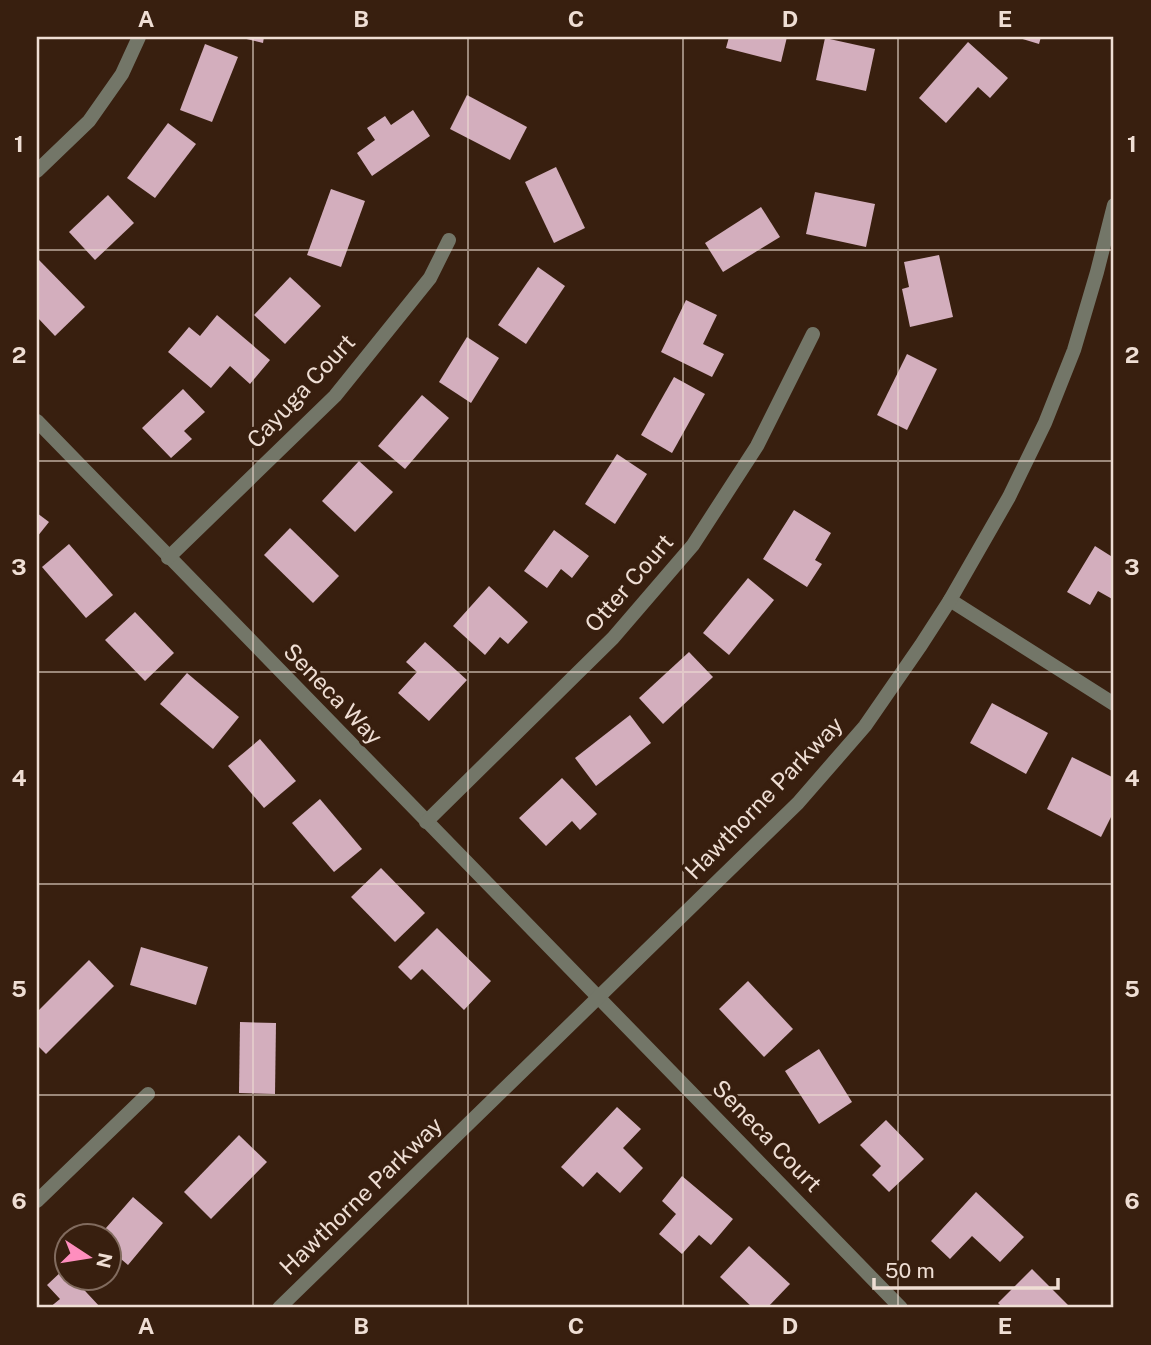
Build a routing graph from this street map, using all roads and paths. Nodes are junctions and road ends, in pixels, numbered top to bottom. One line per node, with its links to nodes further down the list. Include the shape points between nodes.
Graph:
1 (139, 37): 2 (street, via 122,75 89,121)
2 (37, 172)
3 (1114, 205): 8 (street, Hawthorne Parkway, via 1074,351 1045,423)
4 (449, 240): 7 (street, Cayuga Court, via 430,278 335,396)
5 (813, 334): 10 (street, Otter Court, via 757,446 692,545 613,638)
6 (37, 421): 7 (street, Seneca Way)
7 (168, 558): 10 (street, Seneca Way)
8 (950, 600): 9 (street); 11 (street, Hawthorne Parkway, via 865,726 798,803)
9 (1114, 704)
10 (426, 822): 11 (street, Seneca Way)
11 (598, 997): 14 (street, Hawthorne Parkway); 15 (street, Seneca Court)
12 (148, 1094): 13 (street)
13 (37, 1200)
14 (279, 1308)
15 (901, 1308)

